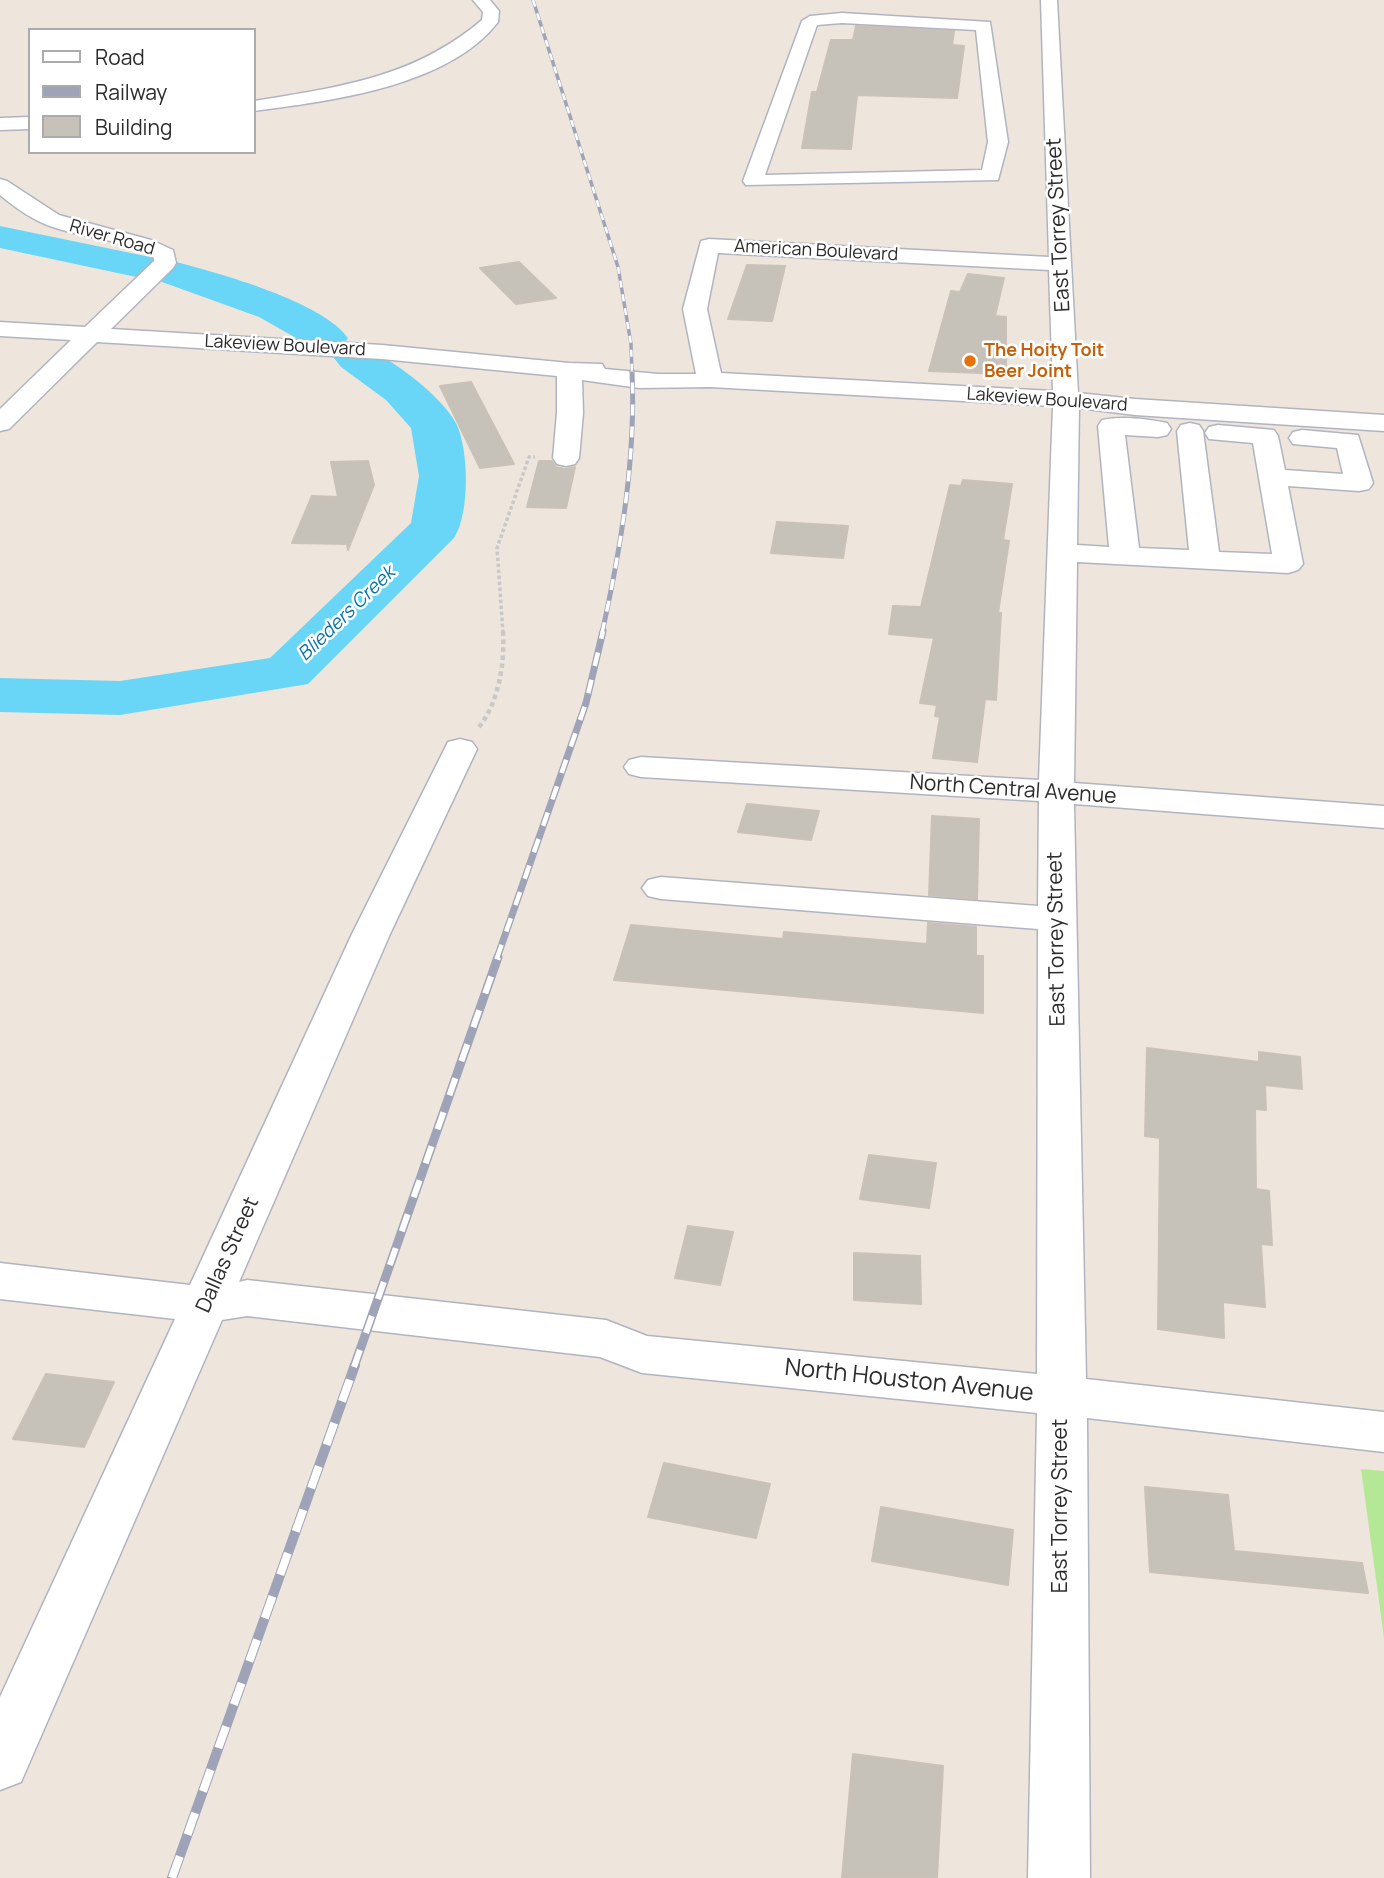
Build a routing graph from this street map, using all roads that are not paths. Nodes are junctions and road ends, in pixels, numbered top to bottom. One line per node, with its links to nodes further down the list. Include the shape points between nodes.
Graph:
1 (481, 0): 3 (street, via 491,11 490,22 440,60 333,93)
2 (1049, 0): 7 (street, East Torrey Street)
3 (256, 106)
4 (28, 123): 5 (street)
5 (0, 124)
6 (998, 137): 6 (street, via 991,176 753,181 810,21 842,18 984,25); 7 (street)
7 (1036, 138): 9 (street, East Torrey Street)
8 (0, 185): 11 (street, River Road, via 57,222 142,243 165,255 165,263)
9 (1061, 264): 13 (street, American Boulevard, via 709,246 695,324); 14 (street, East Torrey Street)
10 (0, 329): 11 (street, Lakeview Boulevard)
11 (90, 335): 12 (street, Lakeview Boulevard, via 382,352); 15 (street)
12 (569, 370): 13 (street, Lakeview Boulevard, via 632,379); 19 (street)
13 (710, 380): 14 (street, Lakeview Boulevard)
14 (1066, 399): 16 (street, Lakeview Boulevard); 21 (street, East Torrey Street)
15 (2, 418)
16 (1384, 424)
17 (1190, 431): 18 (street); 22 (street, via 1111,426); 23 (street)
18 (1265, 436): 20 (street); 20 (street, via 1349,441 1359,483)
19 (566, 458)
20 (1273, 477): 23 (street, via 1288,564)
21 (1062, 553): 22 (street); 26 (street, East Torrey Street)
22 (1125, 556): 23 (street)
23 (1205, 560)
24 (460, 749): 31 (street, Dallas Street, via 410,849)
25 (641, 767): 26 (street, North Central Avenue)
26 (1056, 792): 27 (street, North Central Avenue); 29 (street, East Torrey Street)
27 (1384, 817)
28 (661, 888): 29 (street)
29 (1057, 919): 32 (street, East Torrey Street)
30 (0, 1281): 31 (street, North Houston Avenue)
31 (206, 1305): 32 (street, North Houston Avenue, via 232,1322 607,1363 642,1354); 34 (street, Dallas Street, via 71,1595)
32 (1062, 1396): 33 (street, North Houston Avenue); 35 (street, East Torrey Street)
33 (1384, 1432)
34 (0, 1763)
35 (1059, 1878)

